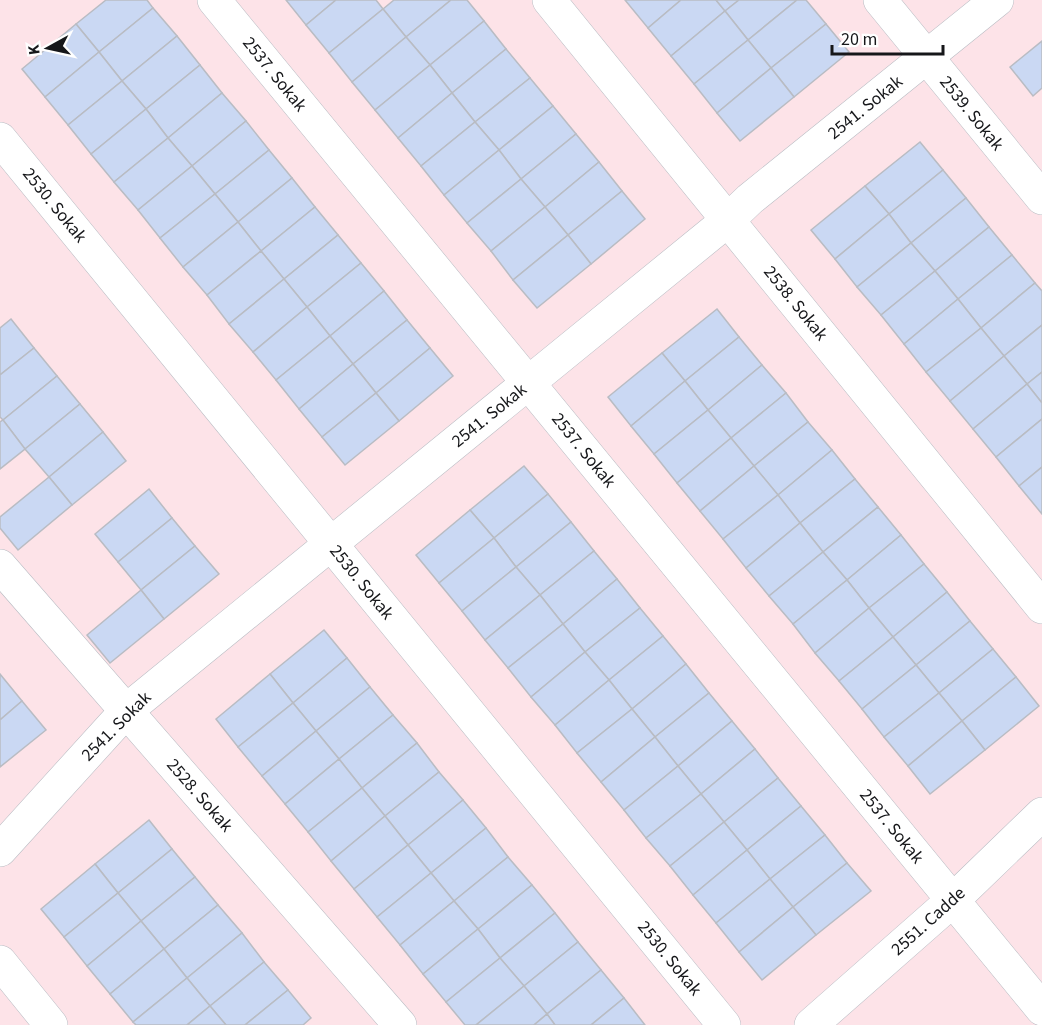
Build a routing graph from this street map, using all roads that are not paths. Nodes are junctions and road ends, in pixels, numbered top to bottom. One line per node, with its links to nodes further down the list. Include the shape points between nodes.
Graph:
1 (214, 0): 9 (street, 2537. Sokak)
2 (549, 0): 8 (street, 2538. Sokak)
3 (880, 0): 5 (street, 2539. Sokak)
4 (997, 0): 5 (street, 2541. Sokak)
5 (927, 57): 7 (street, 2539. Sokak); 8 (street, 2541. Sokak)
6 (0, 139): 10 (street, 2530. Sokak)
7 (1042, 198)
8 (728, 220): 9 (street, 2541. Sokak); 12 (street, 2538. Sokak)
9 (528, 383): 10 (street, 2541. Sokak); 16 (street, 2537. Sokak)
10 (331, 544): 13 (street, 2541. Sokak); 21 (street, 2530. Sokak)
11 (0, 566): 13 (street, 2528. Sokak)
12 (1042, 607)
13 (127, 710): 15 (street, 2541. Sokak); 20 (street, 2528. Sokak)
14 (1042, 814): 16 (street, 2551. Cadde)
15 (0, 850)
16 (953, 900): 18 (street, 2537. Sokak); 22 (street, 2551. Cadde)
17 (0, 962): 19 (street)
18 (1042, 1009)
19 (51, 1025)
20 (400, 1025)
21 (724, 1025)
22 (811, 1025)

